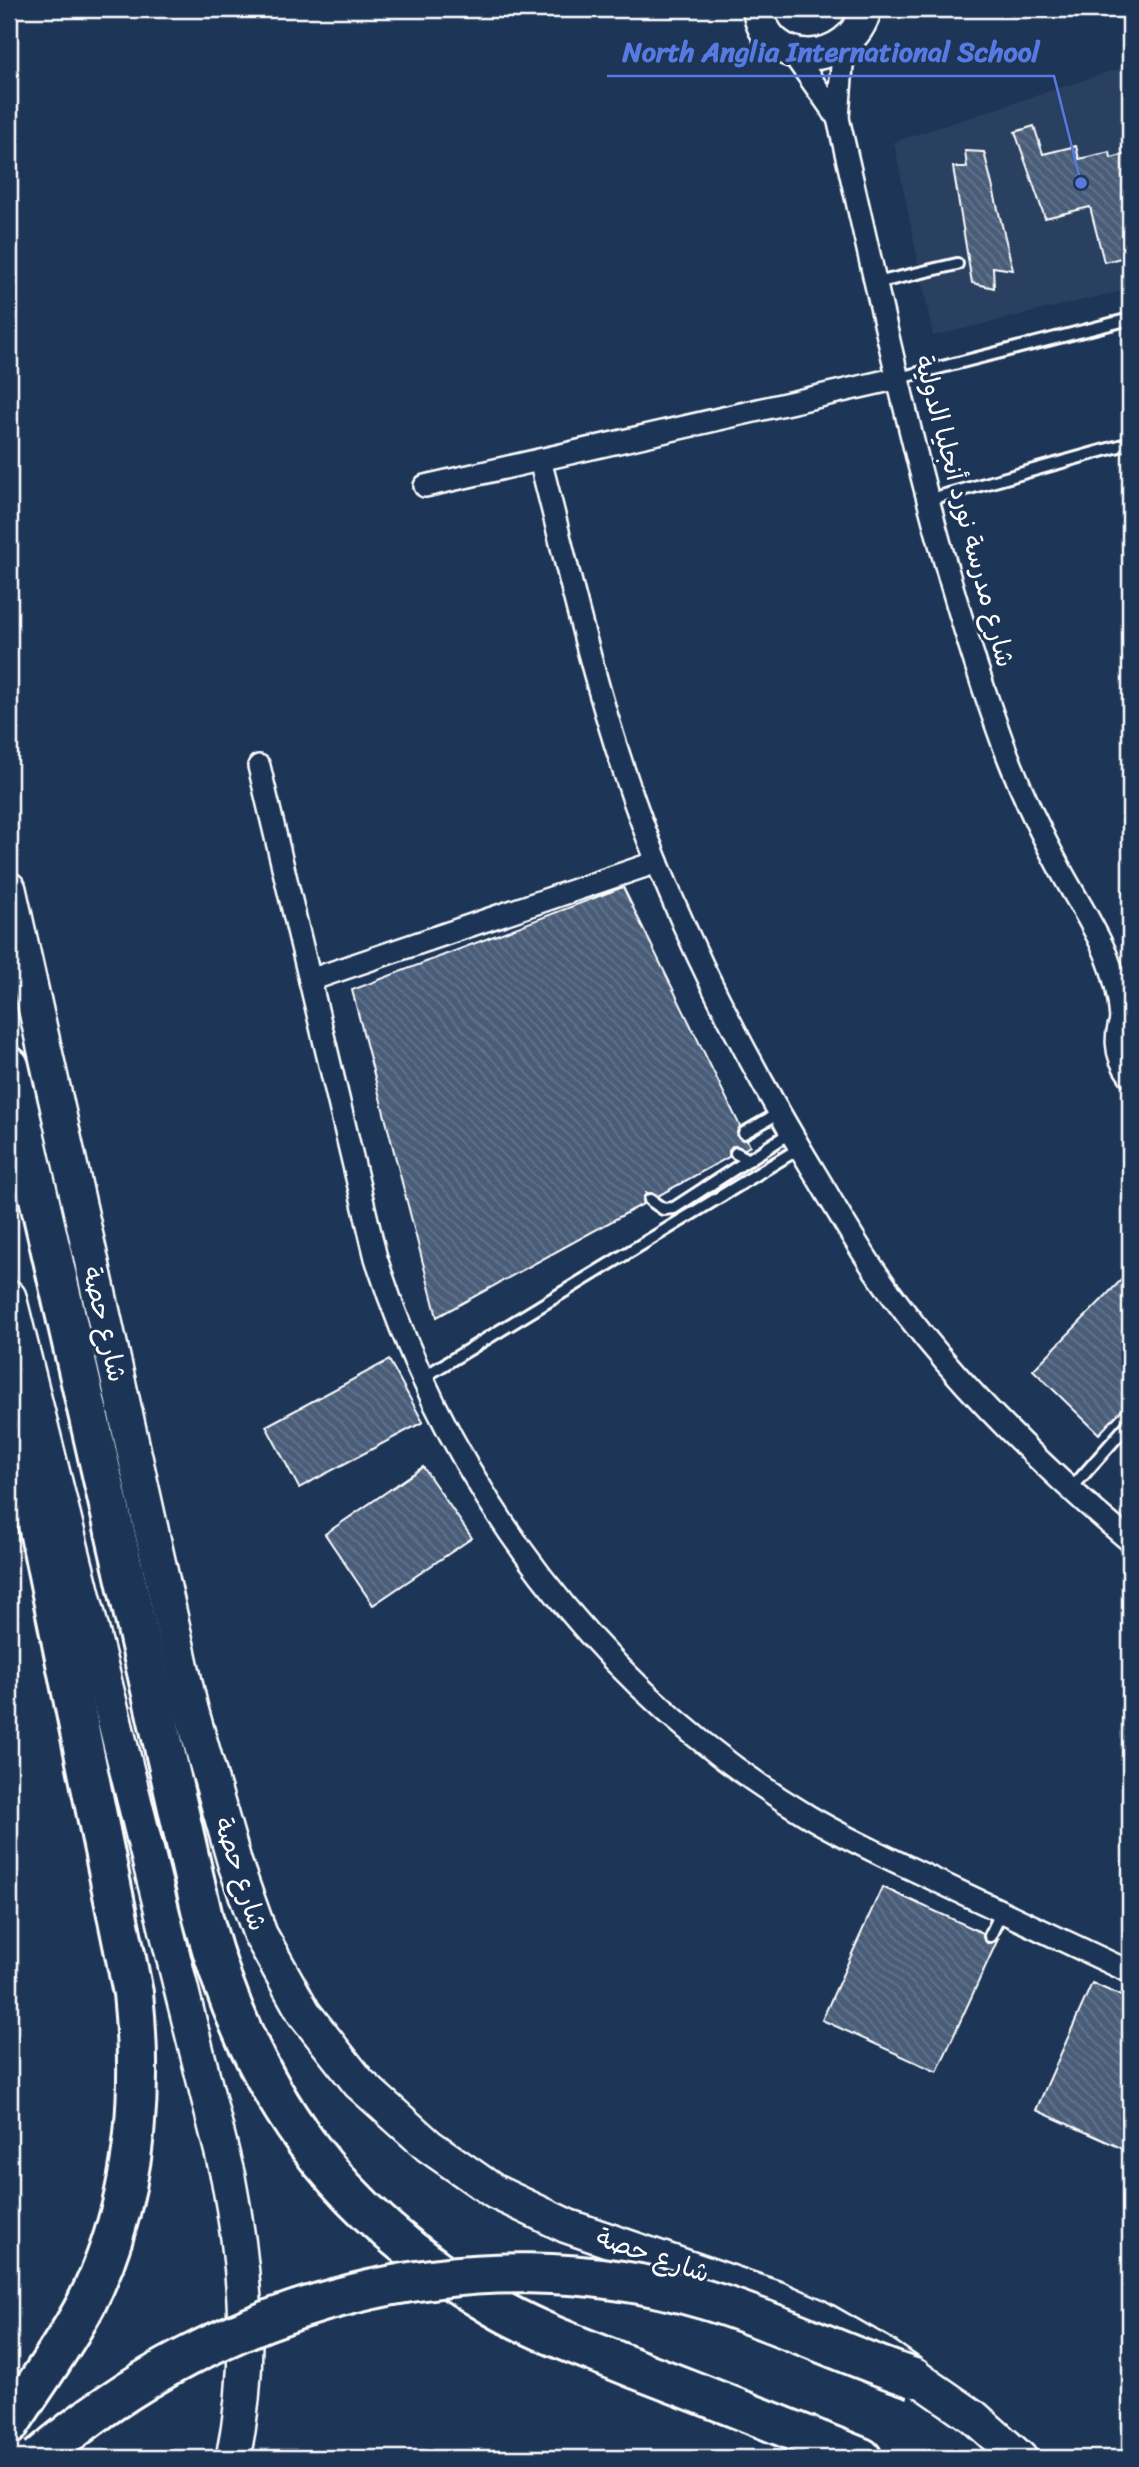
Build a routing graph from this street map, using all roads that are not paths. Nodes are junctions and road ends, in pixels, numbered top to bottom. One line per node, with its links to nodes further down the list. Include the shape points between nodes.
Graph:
1 (758, 9): 3 (street, via 766,32)
2 (863, 20): 3 (street, via 832,52); 4 (street, شارع مدرسة نورد أنجليا الدولية, via 842,65)
3 (791, 51): 4 (street, شارع مدرسة نورد أنجليا الدولية)
4 (838, 118): 6 (street, شارع مدرسة نورد أنجليا الدولية)
5 (957, 264): 6 (lane)
6 (876, 283): 8 (street, شارع مدرسة نورد أنجليا الدولية)
7 (1130, 320): 8 (lane)
8 (899, 379): 10 (street); 12 (street, شارع مدرسة نورد أنجليا الدولية)
9 (1130, 443): 12 (lane)
10 (540, 460): 11 (street); 14 (street, via 607,719)
11 (425, 486)
12 (927, 500): 16 (street, شارع مدرسة نورد أنجليا الدولية, via 969,645 1006,750 1060,870)
13 (259, 766): 18 (street)
14 (657, 862): 18 (street); 22 (street, via 717,999)
15 (9, 889): 37 (main road, شارع حصة, bridge, via 191,1709 234,1864 260,1934 304,2013 359,2083 461,2170 530,2210 779,2299 850,2333)
16 (1102, 940): 17 (street, شارع مدرسة نورد أنجليا الدولية); 19 (street, شارع مدرسة نورد أنجليا الدولية)
17 (1130, 967)
18 (310, 981): 29 (street, via 376,1258)
19 (1125, 1011): 21 (street, شارع مدرسة نورد أنجليا الدولية, via 1116,1042)
20 (9, 1066): 41 (highway, via 203,1919 239,2030 266,2082 334,2178 382,2227 435,2270 493,2307 555,2337)
21 (1130, 1076)
22 (779, 1112): 23 (lane); 24 (street)
23 (744, 1133)
24 (795, 1141): 26 (lane); 29 (lane); 32 (street, via 875,1272 905,1310 968,1385)
25 (736, 1153): 26 (lane)
26 (749, 1160): 27 (lane, via 674,1208 663,1209)
27 (650, 1200)
28 (9, 1297): 40 (main road, via 240,2239 246,2366)
29 (420, 1378): 34 (street, via 471,1475 524,1556 585,1631 653,1699 727,1761 808,1815)
30 (9, 1382): 38 (highway, via 133,1993 138,2061 136,2129 127,2185 105,2261 66,2339)
31 (1130, 1422): 32 (lane)
32 (1071, 1489): 33 (street)
33 (1130, 1541)
34 (1002, 1911): 35 (lane); 36 (street)
35 (990, 1936)
36 (1130, 1972)
37 (914, 2378): 39 (highway, bridge, via 704,2299 582,2277 524,2272 462,2274 342,2296 226,2337 118,2396); 42 (main road, شارع حصة, via 974,2417)
38 (9, 2425)
39 (39, 2458)
40 (233, 2458)
41 (862, 2458)
42 (1020, 2458)

